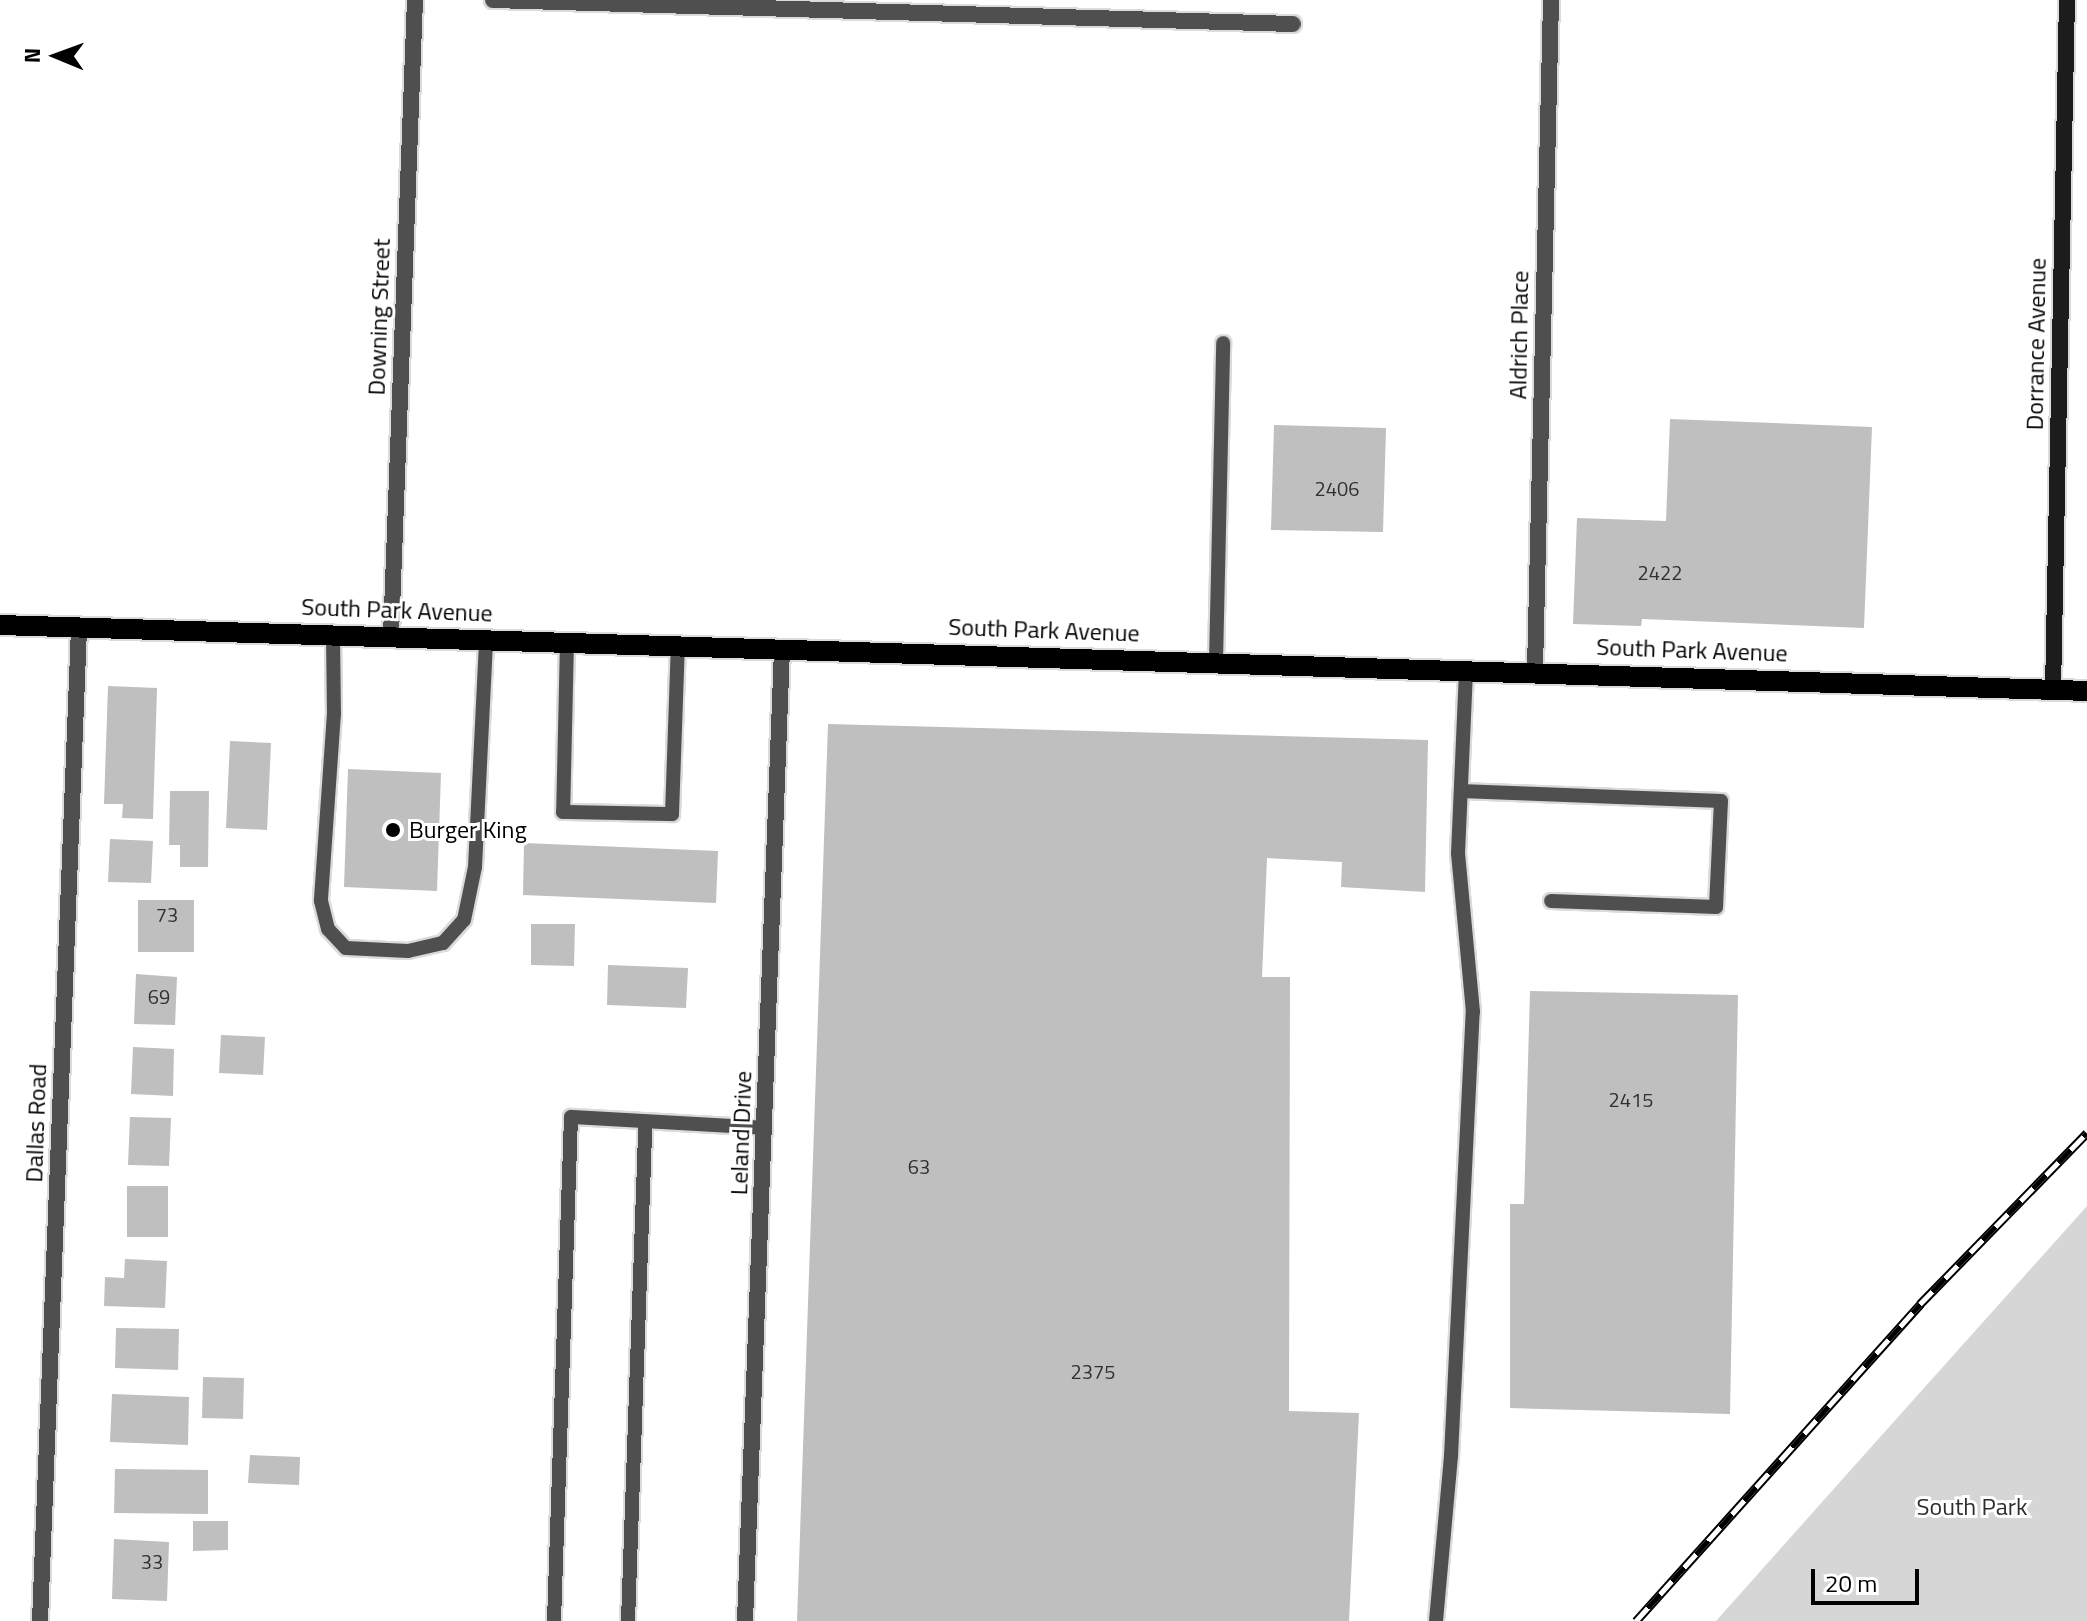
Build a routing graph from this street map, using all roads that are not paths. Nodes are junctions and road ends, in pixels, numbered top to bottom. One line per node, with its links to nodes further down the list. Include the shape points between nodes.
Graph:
1 (415, 0): 10 (street, Downing Street)
2 (493, 0): 5 (street)
3 (1551, 0): 17 (street, Aldrich Place)
4 (2067, 0): 18 (street, Dorrance Avenue)
5 (1293, 24)
6 (1223, 343): 15 (lane)
7 (0, 625): 8 (main road, South Park Avenue)
8 (79, 627): 9 (main road, South Park Avenue); 24 (street, Dallas Road)
9 (333, 635): 10 (main road, South Park Avenue); 11 (lane, via 334,713 321,901 328,929 346,948 408,951 443,943 464,920 475,867)
10 (391, 636): 11 (main road, South Park Avenue)
11 (486, 639): 12 (main road, South Park Avenue)
12 (567, 642): 13 (main road, South Park Avenue); 13 (lane, via 563,812 672,814)
13 (678, 644): 14 (main road, South Park Avenue)
14 (782, 648): 15 (main road, South Park Avenue); 23 (street, Leland Drive)
15 (1216, 661): 16 (main road, South Park Avenue)
16 (1466, 668): 17 (main road, South Park Avenue); 20 (lane)
17 (1535, 670): 18 (main road, South Park Avenue)
18 (2053, 690): 19 (main road, South Park Avenue)
19 (2087, 691)
20 (1461, 791): 21 (lane, via 1721,801 1716,907); 28 (lane, via 1458,854 1473,1012 1451,1456)
21 (1551, 901)
22 (645, 1122): 23 (lane); 25 (lane, via 571,1117); 26 (lane)
23 (765, 1128): 27 (street, Leland Drive)
24 (40, 1621)
25 (554, 1621)
26 (628, 1621)
27 (745, 1621)
28 (1436, 1621)

